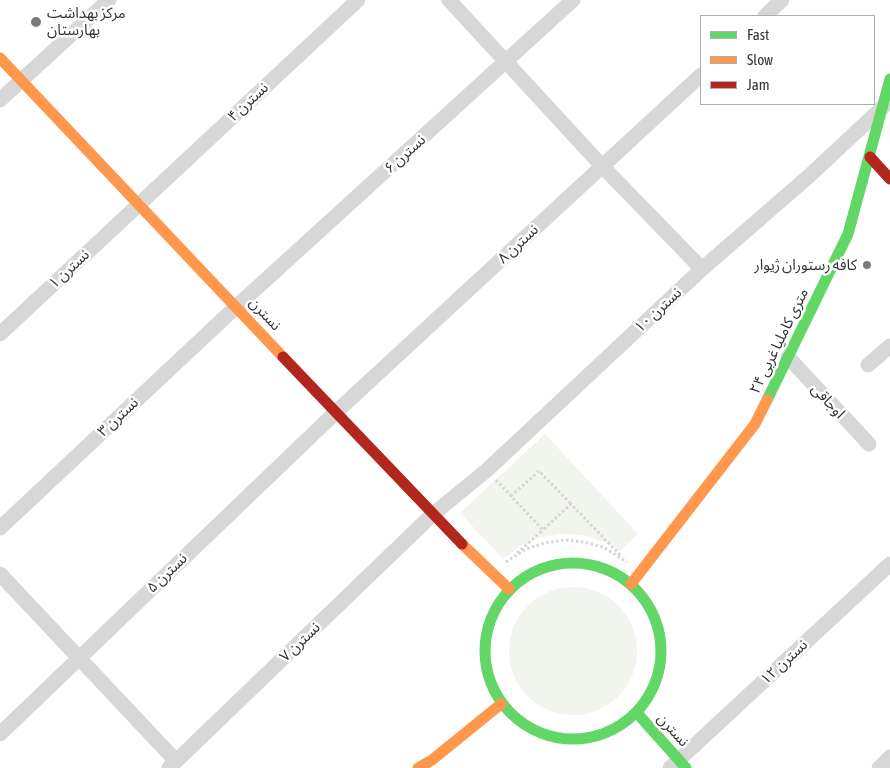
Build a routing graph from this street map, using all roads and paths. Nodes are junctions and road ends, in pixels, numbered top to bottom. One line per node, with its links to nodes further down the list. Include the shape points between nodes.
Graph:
1 (109, 0): 10 (street)
2 (358, 0): 17 (street, نسترن ۴)
3 (449, 0): 8 (street)
4 (572, 0): 8 (street, نسترن ۶)
5 (782, 0): 6 (street)
6 (766, 15)
7 (0, 58): 10 (main road, نسترن)
8 (505, 63): 15 (street); 19 (street, نسترن ۶)
9 (700, 76): 15 (street, نسترن ۸)
10 (21, 80): 12 (street); 17 (main road, نسترن)
11 (890, 80): 13 (main road, ۲۴ متری کاملیا غربی)
12 (0, 100)
13 (884, 105): 14 (main road, ۲۴ متری کاملیا غربی); 18 (street, نسترن ۱۰, via 809,176)
14 (870, 157): 16 (main road); 22 (main road, ۲۴ متری کاملیا غربی, via 848,234)
15 (602, 166): 18 (street); 24 (street, نسترن ۸)
16 (890, 179)
17 (138, 204): 19 (main road, نسترن); 20 (street, نسترن ۱)
18 (702, 269): 26 (street, نسترن ۱۰)
19 (237, 306): 24 (main road, نسترن); 30 (street, نسترن ۳)
20 (0, 334)
21 (890, 346): 23 (street)
22 (788, 357): 25 (street, اوجاقی); 37 (main road, ۲۴ متری کاملیا غربی, via 755,424)
23 (868, 365)
24 (334, 413): 29 (main road, نسترن); 40 (street, نسترن ۵)
25 (869, 444)
26 (487, 470): 27 (path); 29 (street, نسترن ۱۰)
27 (512, 496): 28 (path, via 539,471); 31 (path)
28 (570, 504): 31 (path); 32 (path)
29 (432, 516): 35 (main road, نسترن); 45 (street, نسترن ۷)
30 (0, 528)
31 (543, 530): 33 (path)
32 (620, 556): 33 (path, via 603,547 564,540 545,542); 37 (path)
33 (509, 559): 35 (path)
34 (890, 564): 46 (street, نسترن ۱۲)
35 (495, 573): 39 (main road, نسترن)
36 (0, 574): 40 (street)
37 (639, 574): 38 (main road, ۲۴ متری کاملیا غربی)
38 (631, 584): 39 (main road, via 592,564 569,562 527,575); 42 (main road, via 650,606 660,632 661,661 656,680)
39 (510, 589): 41 (main road, via 486,632 484,657 489,682)
40 (79, 656): 43 (street, نسترن ۵); 45 (street)
41 (501, 704): 42 (main road, via 519,722 542,734 567,740 592,738 616,728); 47 (main road)
42 (637, 712): 46 (main road, نسترن)
43 (0, 734)
44 (890, 757): 48 (street)
45 (172, 764)
46 (678, 765)
47 (418, 768)
48 (879, 768)

